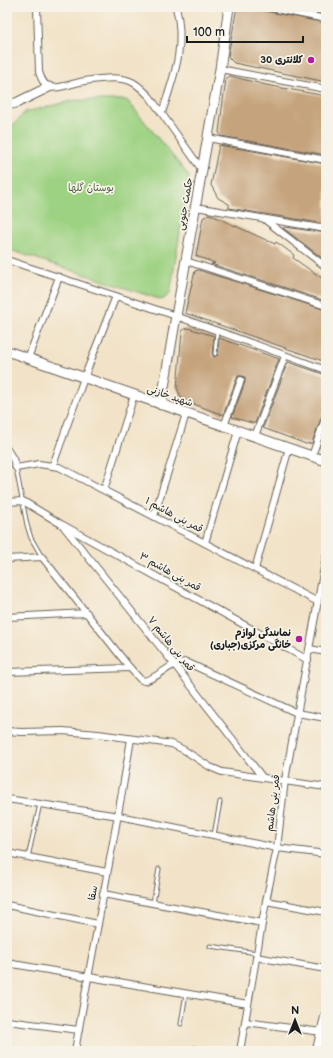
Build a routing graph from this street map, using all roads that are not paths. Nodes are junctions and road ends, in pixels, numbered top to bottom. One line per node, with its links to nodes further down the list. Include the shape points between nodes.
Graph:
1 (37, 7): 7 (street, via 39,72)
2 (176, 7): 10 (street, via 180,42 177,67)
3 (229, 7): 6 (street, حکمت جنوبی)
4 (266, 7): 5 (street)
5 (326, 19)
6 (220, 69): 8 (street); 11 (street, حکمت جنوبی)
7 (50, 87): 9 (street); 10 (street, via 87,81 132,81 150,97)
8 (326, 89)
9 (7, 105)
10 (162, 113): 13 (street)
11 (208, 138): 12 (street); 13 (street, حکمت جنوبی)
12 (326, 160)
13 (202, 170): 14 (street, حکمت جنوبی)
14 (196, 207): 15 (street); 18 (street, حکمت جنوبی)
15 (262, 218): 16 (street); 19 (street)
16 (326, 229)
17 (7, 260): 20 (street)
18 (186, 261): 22 (street); 23 (street, حکمت جنوبی)
19 (326, 267)
20 (59, 278): 21 (street); 28 (street)
21 (116, 296): 23 (street); 30 (street)
22 (326, 306)
23 (176, 316): 24 (street); 33 (street, حکمت جنوبی)
24 (217, 331): 26 (lane); 27 (street)
25 (7, 350): 28 (street, شهید خازنی)
26 (215, 354)
27 (285, 356): 29 (street); 38 (street)
28 (28, 358): 30 (street, شهید خازنی)
29 (326, 370)
30 (84, 378): 32 (street, شهید خازنی); 43 (street)
31 (240, 380): 36 (street)
32 (134, 395): 33 (street, شهید خازنی); 45 (street)
33 (161, 405): 34 (street, شهید خازنی)
34 (186, 414): 36 (street, شهید خازنی); 48 (street)
35 (326, 416): 41 (street)
36 (224, 426): 37 (street, شهید خازنی)
37 (238, 431): 38 (street, شهید خازنی); 50 (street)
38 (255, 436): 39 (street, شهید خازنی)
39 (289, 448): 41 (street, شهید خازنی); 54 (street)
40 (7, 449): 44 (street)
41 (312, 456): 42 (street, شهید خازنی)
42 (326, 461)
43 (53, 465): 44 (street, قمر بنی هاشم ۱, via 39,464); 45 (street, قمر بنی هاشم ۱)
44 (16, 468): 46 (lane)
45 (104, 490): 48 (street, قمر بنی هاشم ۱)
46 (23, 501): 47 (street); 49 (street, قمر بنی هاشم ۳); 51 (lane, via 31,538)
47 (7, 502)
48 (154, 516): 50 (street, قمر بنی هاشم ۱)
49 (61, 524): 61 (street, قمر بنی هاشم ۳); 62 (street, قمر بنی هاشم ۷)
50 (205, 543): 54 (street, قمر بنی هاشم ۱)
51 (42, 557): 53 (street); 57 (street)
52 (326, 557): 55 (street, قمر بنی هاشم)
53 (7, 559)
54 (255, 569): 56 (street, قمر بنی هاشم ۱)
55 (324, 583): 56 (street, قمر بنی هاشم)
56 (318, 602): 59 (street, قمر بنی هاشم)
57 (87, 613): 58 (street); 63 (street)
58 (7, 617)
59 (310, 649): 60 (street); 61 (street, قمر بنی هاشم)
60 (326, 652)
61 (308, 660): 65 (street, قمر بنی هاشم)
62 (174, 664): 63 (street, via 153,679 144,681); 65 (street, via 192,663); 69 (street, قمر بنی هاشم ۷)
63 (130, 668): 64 (street)
64 (7, 672)
65 (297, 713): 66 (street); 70 (street, قمر بنی هاشم)
66 (326, 718)
67 (7, 731): 68 (street, via 63,731)
68 (131, 739): 69 (street, via 172,744 222,772); 75 (street, سقا)
69 (263, 778): 70 (street)
70 (285, 780): 71 (street); 77 (street, قمر بنی هاشم)
71 (326, 787)
72 (7, 799): 74 (street)
73 (220, 802): 76 (lane)
74 (40, 804): 75 (street); 80 (lane)
75 (119, 816): 76 (street); 82 (street, سقا)
76 (214, 835): 77 (street)
77 (277, 848): 79 (street); 84 (street, قمر بنی هاشم)
78 (7, 853): 80 (street)
79 (326, 854)
80 (28, 857): 82 (street)
81 (159, 869): 85 (lane)
82 (107, 872): 83 (street, سقا)
83 (103, 894): 85 (street); 89 (street, سقا)
84 (266, 901): 87 (street); 88 (street, قمر بنی هاشم)
85 (153, 903): 88 (street)
86 (7, 905): 89 (street)
87 (326, 912)
88 (262, 923): 91 (street, قمر بنی هاشم)
89 (98, 924): 94 (street, سقا)
90 (210, 946): 91 (lane)
91 (257, 955): 93 (street); 96 (street, قمر بنی هاشم)
92 (7, 963): 94 (street)
93 (326, 969)
94 (88, 976): 95 (street); 101 (street, سقا)
95 (186, 993): 96 (street); 100 (lane)
96 (248, 1004): 99 (street, قمر بنی هاشم)
97 (326, 1015): 102 (street)
98 (7, 1020): 101 (street)
99 (245, 1022): 102 (street); 106 (street, قمر بنی هاشم)
100 (181, 1024)
101 (79, 1030): 104 (street, سقا)
102 (322, 1032): 107 (street)
103 (194, 1048): 105 (lane)
104 (75, 1051)
105 (213, 1051)
106 (240, 1051)
107 (317, 1051)

